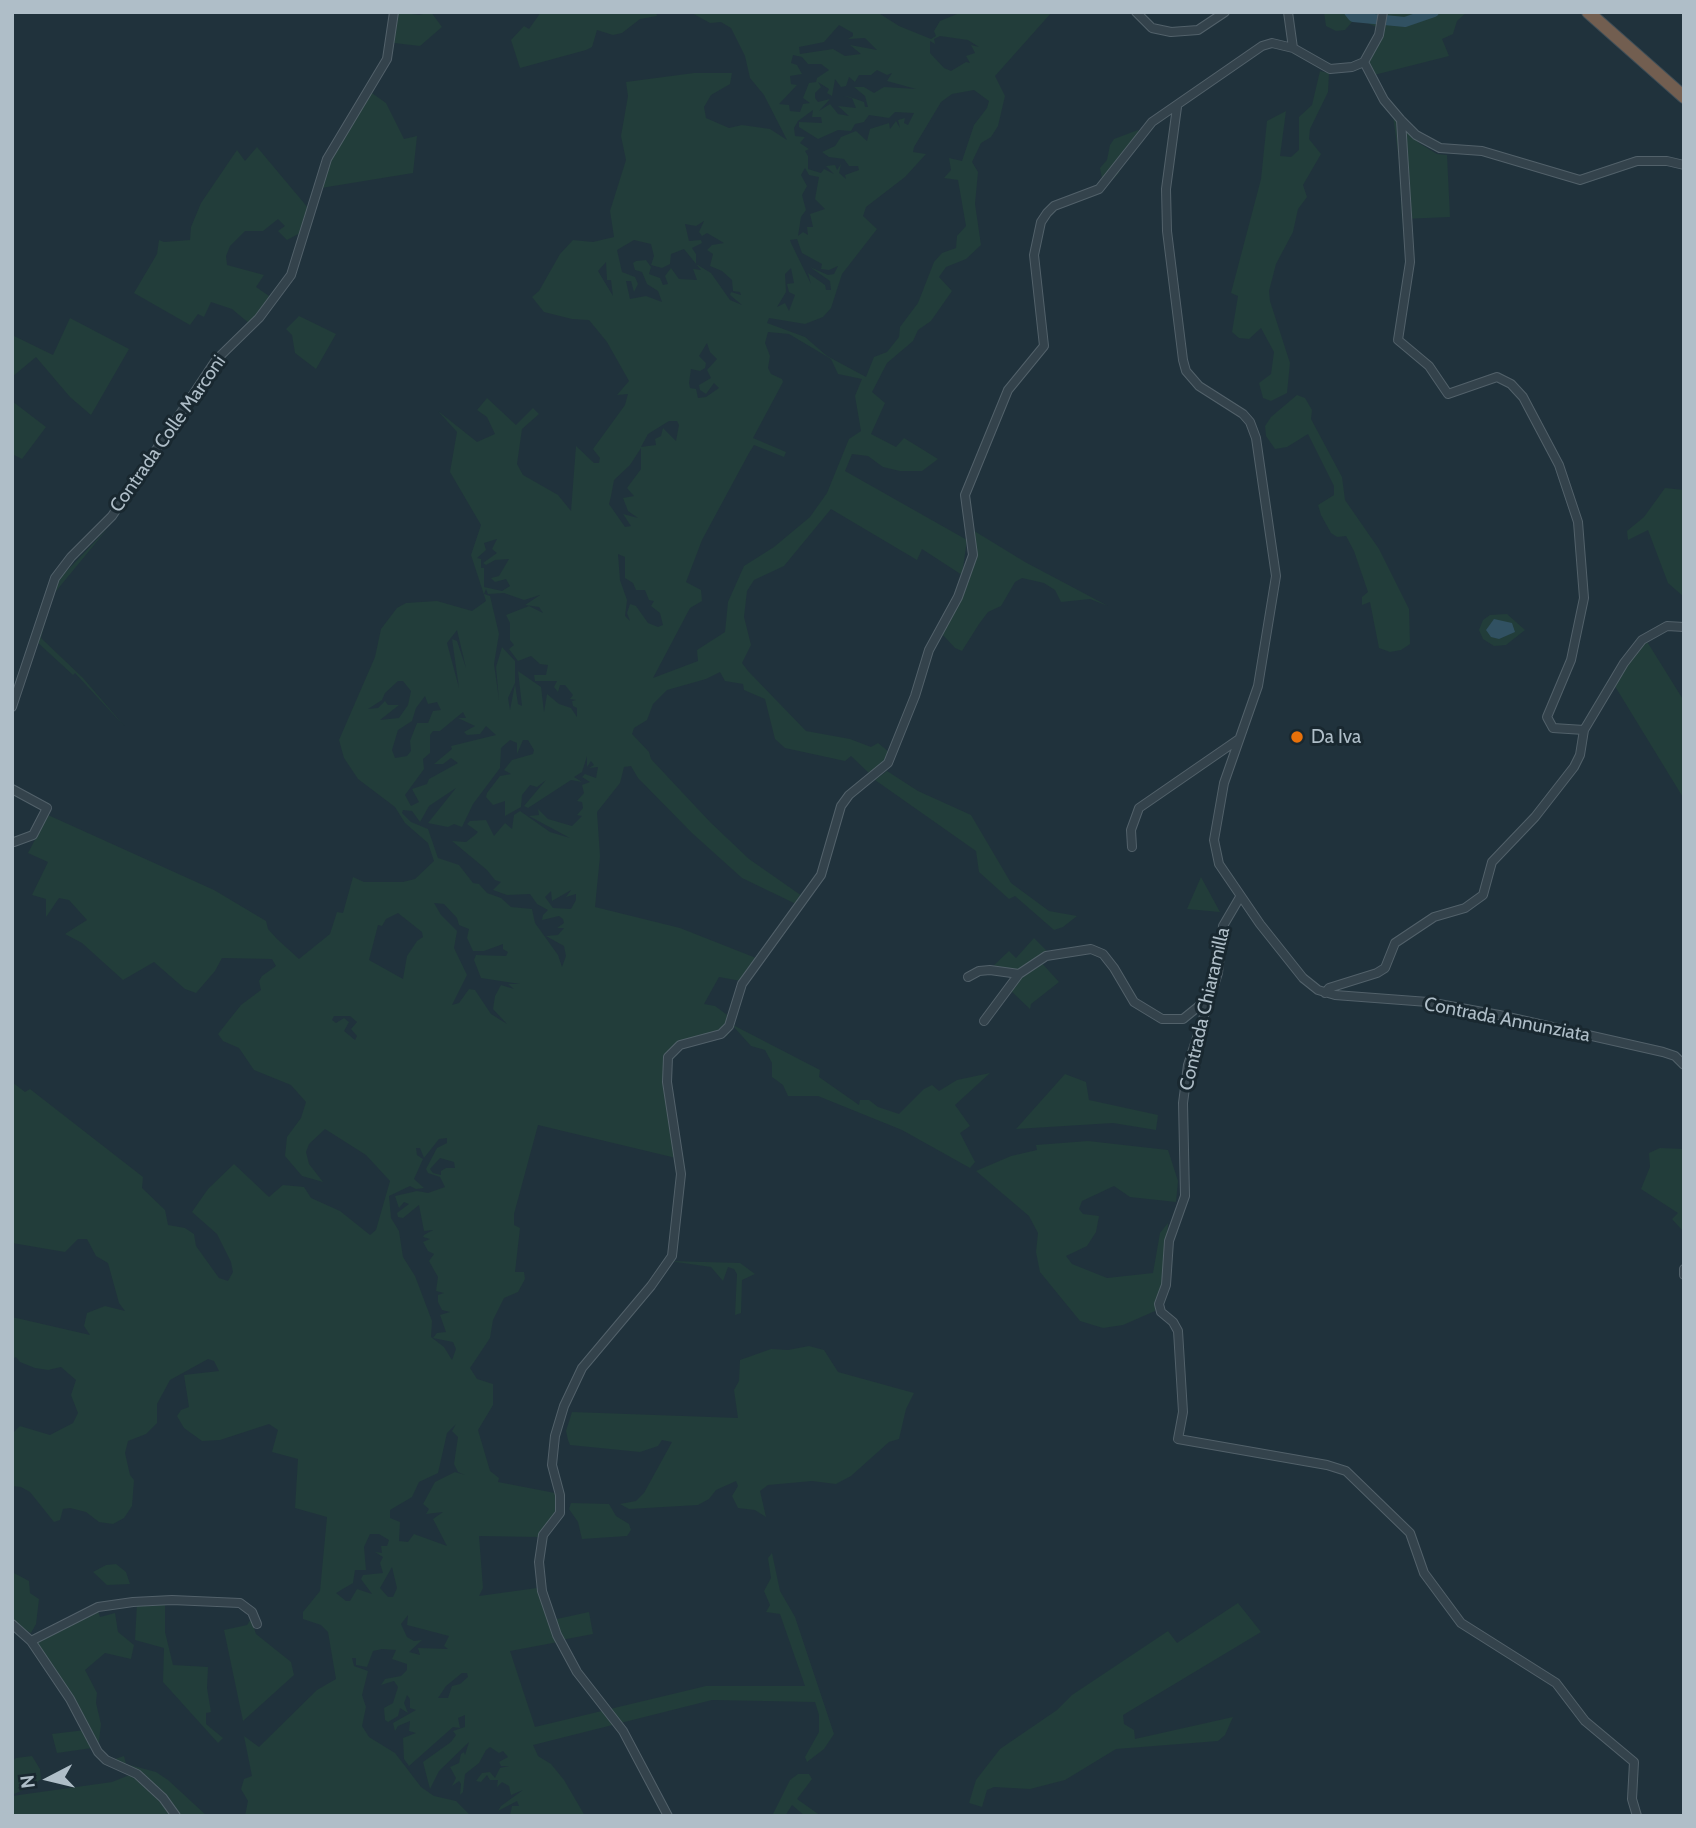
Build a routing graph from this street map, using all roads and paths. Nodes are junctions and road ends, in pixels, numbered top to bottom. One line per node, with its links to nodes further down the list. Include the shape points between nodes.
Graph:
1 (394, 12): 14 (street, Contrada Colle Marconi, via 387,58 327,159 291,275 259,318 216,360 112,516 55,578)
2 (1136, 12): 3 (street, via 1152,28 1171,32 1198,30)
3 (1225, 12)
4 (1288, 12): 7 (street)
5 (1382, 12): 8 (street)
6 (1588, 12): 9 (highway)
7 (1293, 48): 8 (street, via 1330,69); 10 (street, via 1272,43 1262,46)
8 (1364, 62): 11 (street, via 1384,100)
9 (1684, 97)
10 (1177, 107): 16 (street, Contrada Chiaramilla, via 1166,190 1183,360 1199,386 1250,422 1276,576 1258,687); 33 (street, via 1152,122 1099,188 1054,206 1041,222 1034,255 1044,346 1008,390 965,495 973,555 958,597 929,650 888,763 841,806 821,875 742,984 729,1026 711,1038 685,1042 668,1057 667,1082 681,1174 672,1256 582,1368 559,1421 552,1465 560,1513 543,1535 539,1562 549,1615 577,1672 623,1731)
11 (1401, 120): 12 (street, via 1440,148 1482,151 1580,180 1637,161); 15 (street, via 1410,262 1398,340 1429,366 1448,394 1497,377 1511,384 1523,397 1559,465 1578,522 1584,598 1571,660 1547,717 1553,728)
12 (1684, 165)
13 (1684, 628): 15 (street, via 1667,626 1642,640)
14 (12, 707)
15 (1584, 730): 23 (street, via 1574,767 1492,862 1483,895 1465,908 1434,917 1395,943 1385,968 1377,973)
16 (1239, 738): 19 (street, via 1139,808 1131,830); 20 (street, Contrada Chiaramilla, via 1224,783 1214,840 1219,864)
17 (12, 789): 18 (street, via 47,808 33,835)
18 (14, 842)
19 (1132, 847)
20 (1240, 897): 23 (street, Contrada Chiaramilla, via 1303,978); 24 (street, Contrada Chiaramilla, via 1223,926 1220,960)
21 (1019, 974): 22 (street, via 990,970); 24 (street, via 1046,956 1091,949 1103,954 1134,1002 1162,1020 1183,1019); 25 (street)
22 (968, 977)
23 (1321, 991): 26 (street, Contrada Annunziata, via 1499,1015 1663,1052)
24 (1209, 998): 34 (street, Contrada Chiaramilla, via 1188,1065 1183,1103 1185,1196 1169,1241 1166,1285 1158,1304 1178,1331 1183,1412 1178,1439 1346,1472 1410,1533 1424,1573 1461,1623 1556,1683 1586,1721 1634,1762 1632,1799)
25 (984, 1021)
26 (1684, 1065)
27 (1684, 1269): 28 (street)
28 (1684, 1275)
29 (12, 1624): 31 (street)
30 (257, 1624): 31 (street, via 253,1612 240,1603 133,1602 98,1607)
31 (31, 1641): 32 (street, via 79,1713 98,1752 158,1792)
32 (176, 1816)
33 (668, 1816)
34 (1637, 1816)

